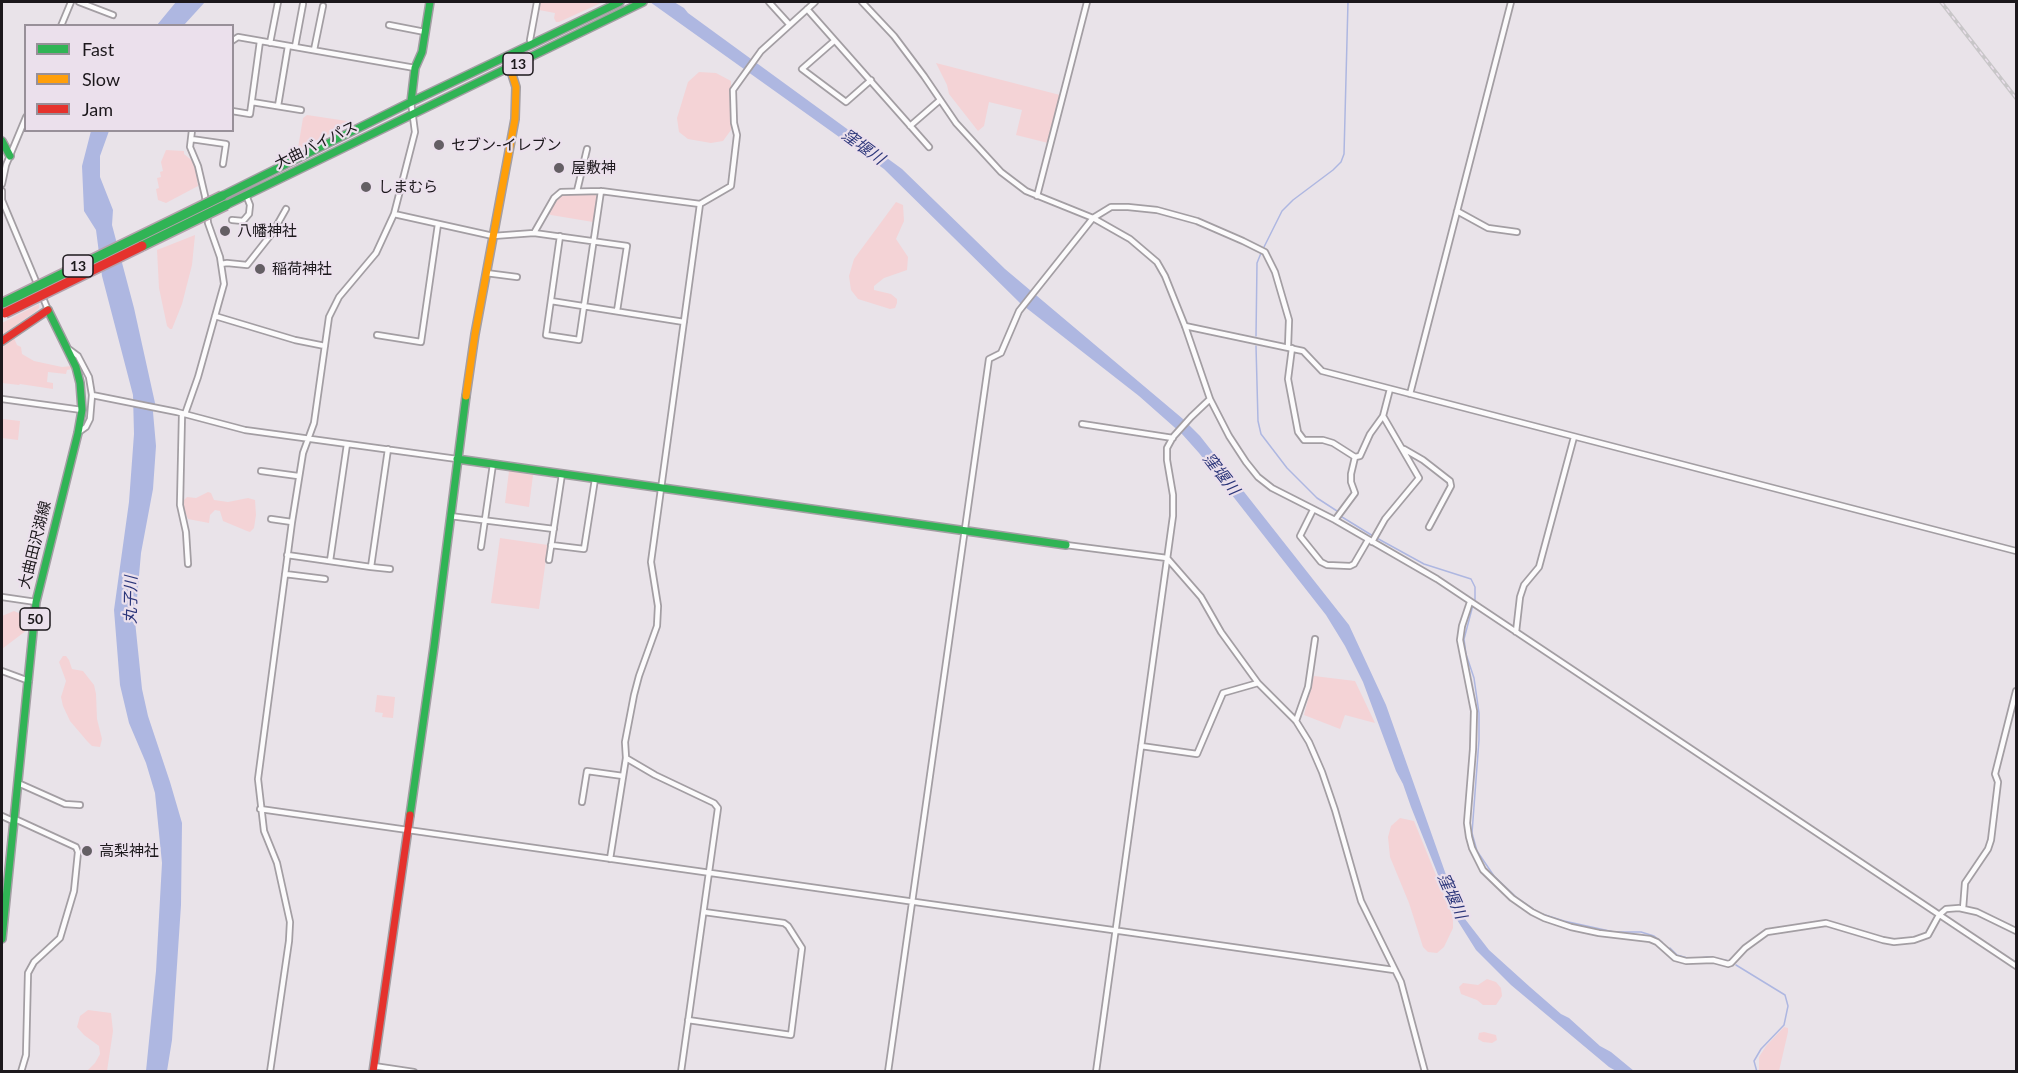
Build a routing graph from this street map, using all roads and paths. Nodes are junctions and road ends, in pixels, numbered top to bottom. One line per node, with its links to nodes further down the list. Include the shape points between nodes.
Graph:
1 (71, 2): 17 (street)
2 (79, 2): 16 (street)
3 (278, 2): 25 (street)
4 (430, 2): 20 (main road)
5 (537, 2): 22 (street)
6 (620, 2): 34 (main road, 大曲バイパス / 13)
7 (643, 2): 30 (main road, 大曲バイパス / 13)
8 (769, 2): 18 (street)
9 (815, 2): 15 (street)
10 (862, 2): 32 (street, via 894,36)
11 (1086, 2): 53 (street)
12 (1511, 2): 58 (street)
13 (303, 4): 27 (street)
14 (323, 6): 28 (street)
15 (807, 9): 18 (street); 23 (street)
16 (113, 15)
17 (62, 24)
18 (789, 24): 56 (street, via 761,51 738,82 732,96 737,135 731,186)
19 (389, 25): 20 (street)
20 (425, 32): 29 (main road)
21 (234, 40): 24 (street)
22 (530, 40)
23 (834, 40): 31 (street); 31 (street, via 802,69 846,102)
24 (260, 41): 25 (street); 33 (street)
25 (270, 43): 26 (street)
26 (288, 46): 27 (street); 35 (street)
27 (295, 47): 28 (street)
28 (314, 50): 29 (street)
29 (415, 68): 34 (main road)
30 (510, 68): 38 (main road, 大曲バイパス / 13); 65 (main road, via 517,99)
31 (871, 80): 40 (street)
32 (940, 100): 40 (street); 53 (street, via 1001,172)
33 (252, 102): 35 (street); 37 (street, via 250,114)
34 (411, 102): 38 (street); 55 (main road, 大曲バイパス / 13)
35 (278, 106): 36 (street)
36 (301, 110)
37 (234, 111)
38 (412, 114): 52 (main road, 大曲バイパス / 13); 59 (street, via 415,132)
39 (24, 122): 46 (street)
40 (910, 126): 44 (street)
41 (192, 132): 42 (street)
42 (191, 139): 47 (street, via 226,144); 68 (street, via 208,223)
43 (2, 141): 46 (main road)
44 (928, 147)
45 (587, 149): 50 (street)
46 (10, 156): 48 (street)
47 (223, 164)
48 (2, 184)
49 (2, 190): 54 (street)
50 (577, 191): 51 (street); 64 (street, via 561,192 554,198)
51 (601, 191): 56 (street); 67 (street)
52 (246, 195): 55 (main road, 大曲バイパス / 13); 61 (street, via 249,214 243,221)
53 (1037, 196): 60 (street)
54 (2, 200): 74 (street)
55 (224, 201): 73 (main road, 大曲バイパス / 13, bridge)
56 (700, 204): 77 (street)
57 (286, 209): 68 (street, via 247,265)
58 (1457, 211): 63 (street, via 1488,228); 85 (street)
59 (394, 214): 62 (street); 81 (street, via 376,253 333,308)
60 (1094, 218): 78 (street, via 1130,239 1157,262); 82 (street, via 1111,207 1157,210 1197,221 1265,252 1289,320); 116 (street, via 1019,311 1001,353 989,359)
61 (232, 220)
62 (438, 224): 65 (street); 79 (street, via 421,342)
63 (1517, 232)
64 (534, 233): 65 (street); 66 (street)
65 (493, 236): 69 (main road)
66 (560, 237): 67 (street); 71 (street)
67 (594, 241): 72 (street); 75 (street, via 627,246)
68 (221, 264): 76 (street, via 224,284)
69 (486, 273): 70 (street); 101 (main road)
70 (517, 277)
71 (551, 301): 72 (street); 72 (street, via 546,335 579,340)
72 (584, 306): 75 (street)
73 (3, 308)
74 (48, 310): 80 (main road); 83 (main road, 大曲田沢湖線 / 50)
75 (617, 311): 77 (street)
76 (215, 316): 81 (street); 90 (street, via 198,377)
77 (684, 322): 107 (street)
78 (1185, 326): 82 (street); 88 (street)
79 (376, 335)
80 (2, 342)
81 (325, 346): 96 (street, via 314,423)
82 (1290, 347): 84 (street, via 1303,351 1322,371); 100 (street, via 1288,379 1298,432 1304,440 1333,443)
83 (68, 349): 86 (street, via 78,356); 89 (main road, 大曲田沢湖線 / 50, via 80,383)
84 (1390, 389): 85 (street); 91 (street)
85 (1410, 394): 95 (street)
86 (95, 395): 90 (street); 93 (street, via 90,419)
87 (2, 399): 89 (street)
88 (1210, 399): 94 (street); 108 (street, via 1229,436 1258,477)
89 (82, 410): 93 (main road, 大曲田沢湖線 / 50)
90 (181, 413): 96 (street, via 245,430); 126 (street, via 180,505)
91 (1383, 416): 98 (street); 100 (street, via 1360,456)
92 (1082, 424): 94 (street)
93 (78, 433): 132 (main road, 大曲田沢湖線 / 50)
94 (1173, 437): 123 (street, via 1167,448 1173,516)
95 (1574, 437): 121 (street); 134 (street, via 1539,567 1524,585)
96 (308, 438): 97 (street); 105 (street)
97 (347, 444): 99 (street); 125 (street)
98 (1402, 448): 114 (street, via 1450,481); 117 (street, via 1419,478)
99 (388, 449): 101 (street); 127 (street)
100 (1355, 457): 111 (street, via 1351,474 1355,493)
101 (457, 459): 102 (main road); 109 (main road)
102 (493, 464): 104 (main road); 112 (street)
103 (261, 471): 105 (street)
104 (562, 474): 106 (main road); 115 (street)
105 (298, 477): 113 (street)
106 (595, 479): 107 (main road); 118 (street, via 584,549)
107 (661, 488): 116 (main road); 142 (street, via 651,562 657,626 637,686 625,742)
108 (1313, 510): 111 (street); 117 (street, via 1300,536 1321,562 1350,566)
109 (450, 516): 112 (street); 150 (main road)
110 (272, 519): 113 (street)
111 (1335, 520): 117 (street)
112 (485, 521): 115 (street); 120 (street)
113 (292, 522): 122 (street)
114 (1429, 527)
115 (554, 529): 118 (street)
116 (964, 530): 119 (main road); 154 (street)
117 (1371, 541): 133 (street)
118 (551, 545): 124 (street)
119 (1066, 545): 123 (street)
120 (481, 547)
121 (2016, 551)
122 (287, 555): 125 (street); 129 (street)
123 (1167, 558): 138 (street, via 1201,597); 141 (street)
124 (549, 560)
125 (330, 561): 127 (street)
126 (188, 564)
127 (371, 567): 128 (street)
128 (390, 569)
129 (285, 573): 130 (street); 147 (street, via 258,779)
130 (325, 579)
131 (2, 597): 132 (street)
132 (36, 602): 137 (main road, 大曲田沢湖線 / 50)
133 (1470, 602): 134 (street); 157 (street, via 1460,640 1474,711 1469,837 1483,870 1521,905 1571,927 1650,939 1686,962 1713,960 1728,964 1767,932 1826,923 1894,942 1928,935)
134 (1516, 632): 157 (street)
135 (1315, 639): 140 (street, via 1308,687)
136 (2, 671): 137 (street)
137 (29, 681): 144 (main road, 大曲田沢湖線 / 50)
138 (1257, 683): 140 (street); 141 (street, via 1223,693 1197,754)
139 (2016, 691): 155 (street, via 1995,774 1991,840 1965,883)
140 (1296, 721): 162 (street, via 1322,772 1361,901)
141 (1141, 746): 158 (street)
142 (626, 758): 143 (street); 153 (street, via 718,808)
143 (623, 776): 145 (street, via 587,771); 152 (street)
144 (18, 783): 146 (street, via 65,804); 149 (main road, 大曲田沢湖線 / 50)
145 (582, 802)
146 (80, 805)
147 (260, 809): 150 (street); 166 (street, via 290,922)
148 (2, 816): 149 (street)
149 (15, 821): 151 (main road, 大曲田沢湖線 / 50); 165 (street, via 76,847 78,852 74,891 60,938 28,973 26,1055)
150 (407, 830): 152 (street); 164 (main road)
151 (6, 854): 160 (main road, 大曲田沢湖線 / 50)
152 (610, 859): 153 (street)
153 (709, 874): 154 (street); 156 (street)
154 (912, 902): 158 (street); 169 (street)
155 (1963, 909): 157 (street, via 1946,909); 159 (street)
156 (704, 912): 163 (street); 163 (street, via 788,926 802,948 791,1035)
157 (1939, 915): 161 (street)
158 (1116, 931): 162 (street); 170 (street)
159 (2016, 931)
160 (2, 939)
161 (2016, 966)
162 (1394, 970): 171 (street, via 1401,982)
163 (688, 1020): 168 (street)
164 (373, 1069): 167 (street)
165 (21, 1071)
166 (270, 1071)
167 (414, 1071)
168 (681, 1071)
169 (888, 1071)
170 (1096, 1071)
171 (1425, 1071)

